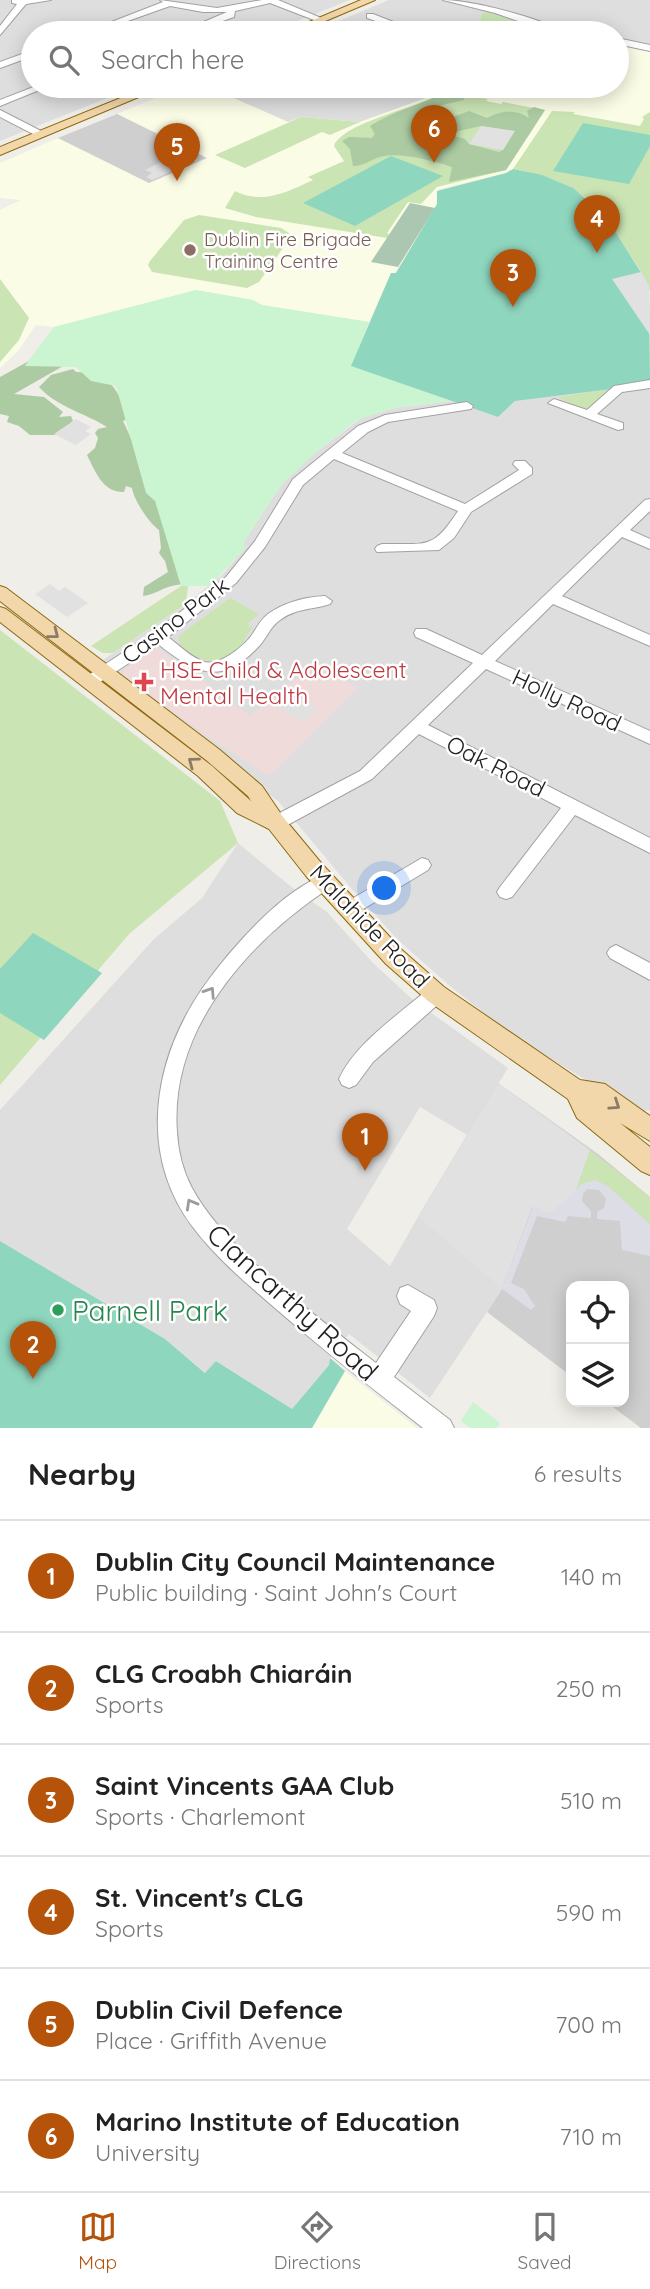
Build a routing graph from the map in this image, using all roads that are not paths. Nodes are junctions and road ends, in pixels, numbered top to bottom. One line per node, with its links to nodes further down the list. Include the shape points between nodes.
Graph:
1 (13, 0): 8 (street)
2 (47, 0): 8 (street)
3 (270, 0): 9 (street); 12 (street)
4 (370, 0): 12 (main road)
5 (447, 0): 10 (street)
6 (470, 0): 10 (street)
7 (167, 1): 9 (street); 13 (street)
8 (23, 2): 17 (street)
9 (229, 9): 14 (street, via 231,15)
10 (498, 11): 16 (street)
11 (370, 16): 15 (street)
12 (322, 20)
13 (117, 21)
14 (215, 21)
15 (384, 21)
16 (527, 21)
17 (0, 32)
18 (629, 44): 19 (street)
19 (650, 48)
20 (21, 57): 21 (street)
21 (0, 65)
22 (21, 95): 24 (street)
23 (129, 98): 26 (main road)
24 (0, 103)
25 (0, 113): 26 (street)
26 (40, 134): 27 (main road)
27 (0, 150)
28 (650, 384): 31 (street, via 618,389)
29 (554, 403): 31 (street)
30 (467, 406): 33 (street, Casino Park, via 386,419 363,429)
31 (589, 415): 32 (street)
32 (618, 426)
33 (334, 454): 36 (street); 44 (street, Casino Park, via 298,482 260,544 231,580)
34 (520, 464): 36 (street, via 527,471)
35 (650, 503): 37 (street)
36 (467, 509): 39 (street, via 442,544)
37 (620, 531): 38 (street); 40 (street)
38 (650, 544)
39 (382, 549)
40 (551, 597): 45 (street); 46 (street)
41 (1, 600): 47 (main road, Malahide Road)
42 (325, 601): 44 (street, via 281,612 263,626 256,640 214,667 204,667)
43 (421, 633): 46 (street, Holly Road)
44 (158, 637): 47 (street, Casino Park)
45 (650, 641)
46 (483, 662): 48 (street); 49 (street, Holly Road)
47 (96, 677): 51 (main road, Malahide Road, via 244,807)
48 (419, 727): 50 (street, Oak Road); 51 (street, via 366,775)
49 (650, 738)
50 (573, 805): 52 (street, Oak Road); 55 (street, Oak Road)
51 (276, 823): 54 (main road, Malahide Road)
52 (650, 846)
53 (422, 865): 56 (street, via 408,883)
54 (325, 882): 56 (main road, Malahide Road); 64 (street, Clancarthy Road, one-way to 54, via 268,1287 196,1215 168,1152 164,1125 169,1081 179,1048 207,996 251,939)
55 (506, 892)
56 (349, 909): 59 (main road, Malahide Road)
57 (616, 953): 58 (street)
58 (650, 971)
59 (436, 994): 60 (street, via 366,1056); 61 (main road, Malahide Road, via 576,1091 586,1110)
60 (349, 1079)
61 (642, 1128): 62 (main road, Malahide Road)
62 (650, 1163)
63 (408, 1296): 64 (street, via 426,1308)
64 (379, 1379): 65 (street, Clancarthy Road)
65 (442, 1428)

